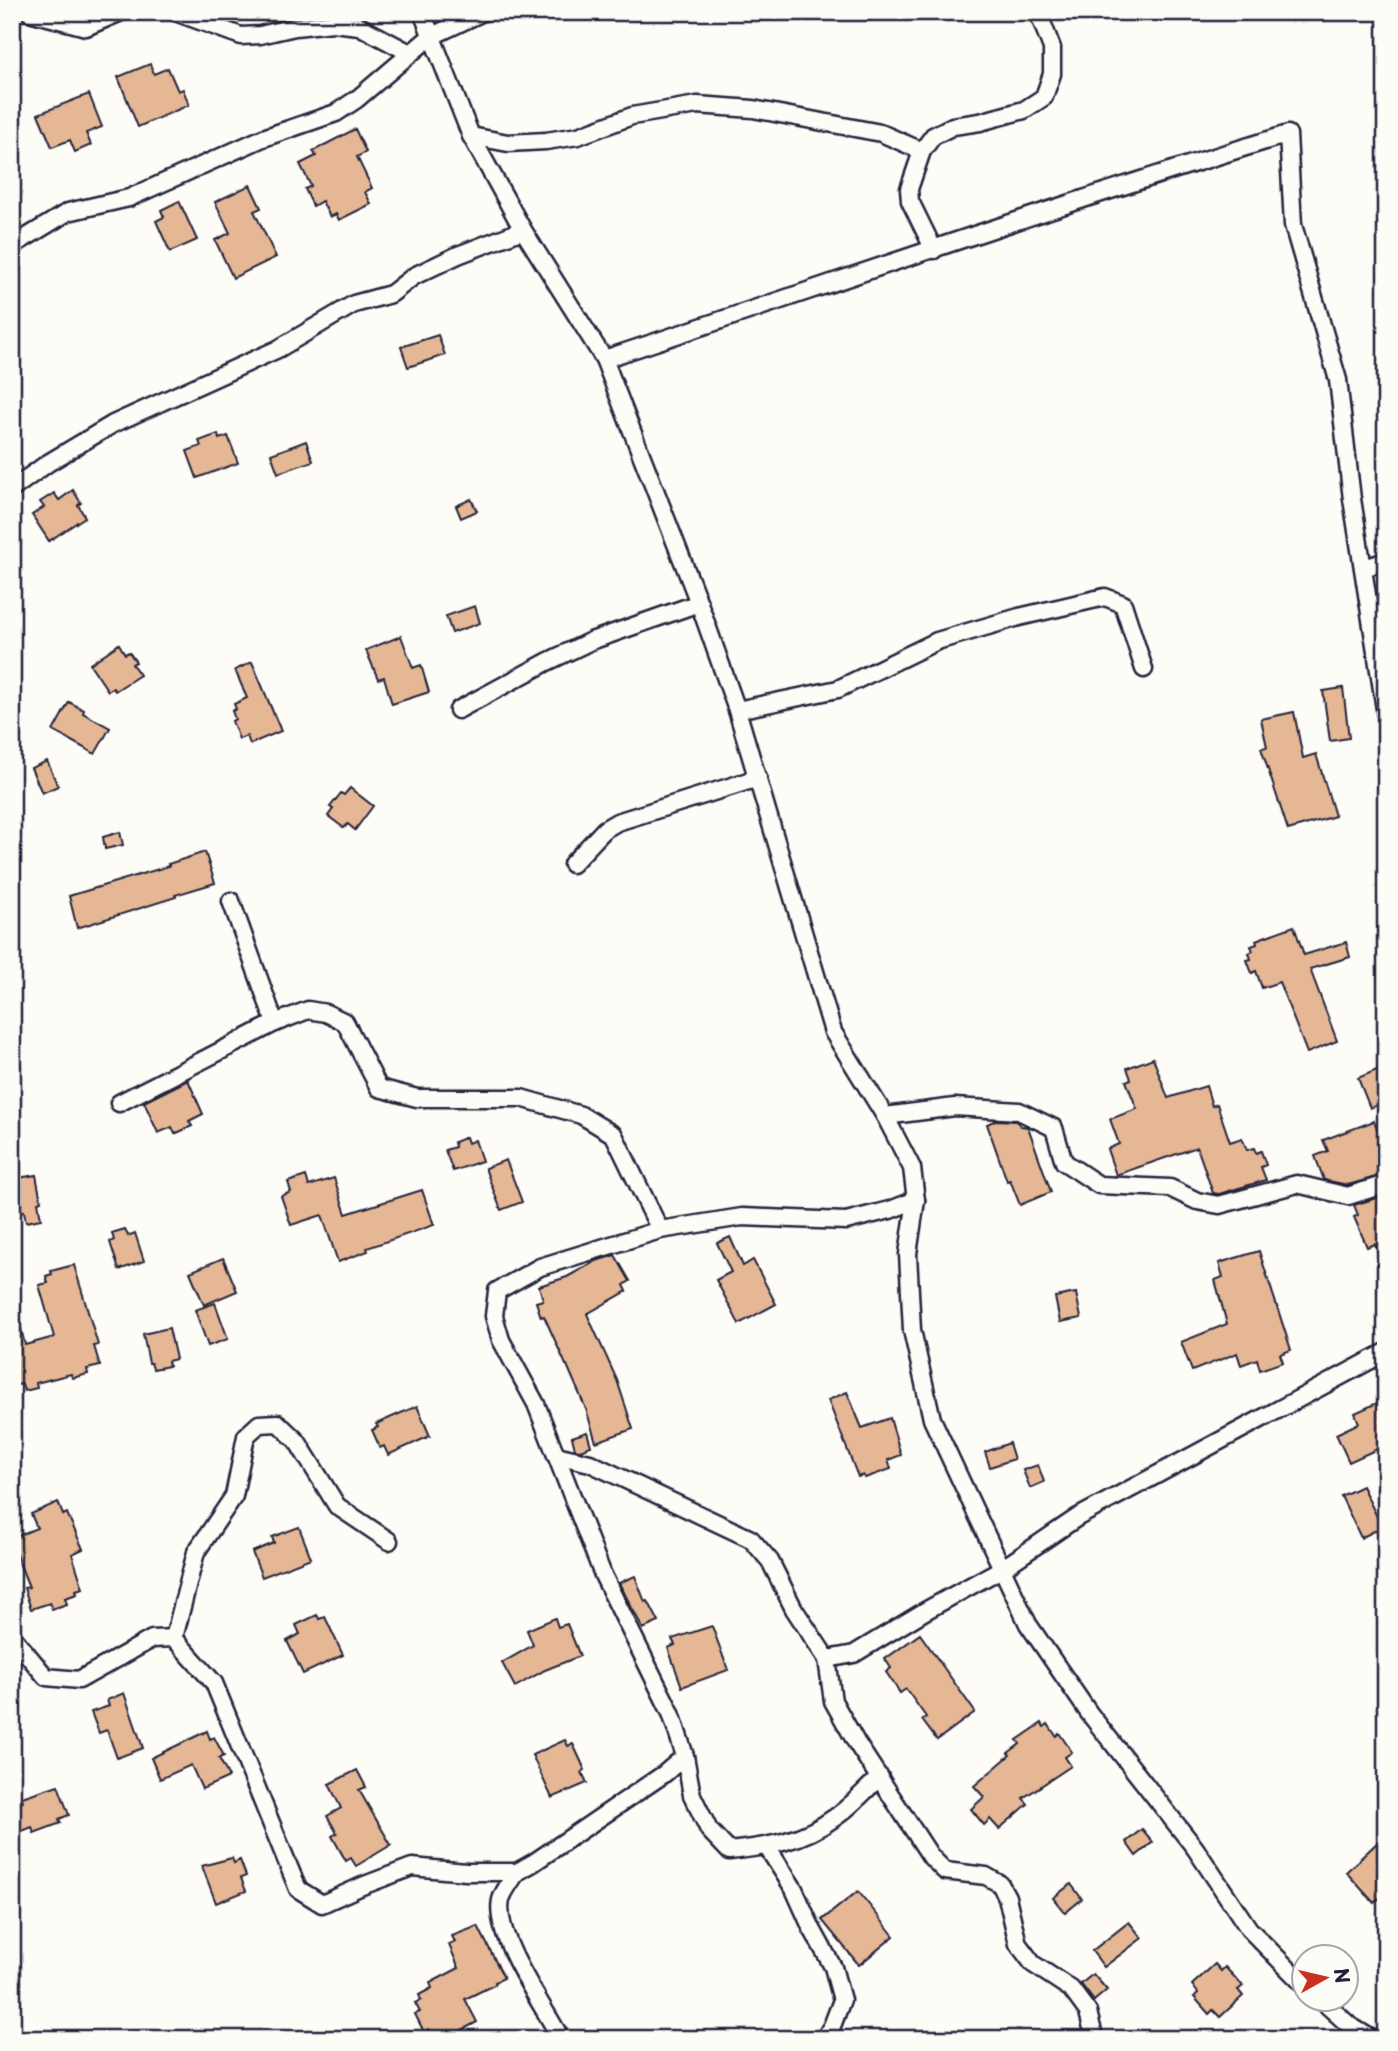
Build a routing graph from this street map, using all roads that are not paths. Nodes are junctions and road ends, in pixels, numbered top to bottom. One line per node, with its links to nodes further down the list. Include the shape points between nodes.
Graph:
1 (29, 12): 2 (street, via 86,27)
2 (121, 12)
3 (175, 12): 8 (street, via 241,36 332,23 359,26)
4 (422, 12): 7 (street)
5 (484, 12): 7 (street)
6 (1038, 12): 10 (street, via 1052,48 1052,74 1044,97 1024,110 953,126 933,136)
7 (430, 37): 8 (street); 9 (street)
8 (410, 53): 12 (street, via 336,113 263,138 129,198 68,212)
9 (471, 136): 10 (street, via 508,143 578,136 632,116 697,105 753,109 881,133); 11 (street)
10 (922, 151): 13 (street, via 909,189 910,201)
11 (523, 230): 14 (street); 15 (street, via 414,276 391,294 354,304 278,349 113,424)
12 (12, 246)
13 (934, 250): 14 (street); 17 (street, via 1288,134 1293,225 1338,380)
14 (604, 359): 18 (street)
15 (12, 489)
16 (1386, 561): 17 (street)
17 (1364, 568): 22 (street)
18 (699, 603): 20 (street, via 591,641); 21 (street)
19 (1144, 669): 21 (street, via 1123,604 1105,597 937,641 838,689)
20 (458, 710)
21 (737, 710): 23 (street)
22 (1386, 715)
23 (758, 778): 24 (street, via 617,822); 28 (street, via 833,1032)
24 (572, 864)
25 (231, 901): 26 (street)
26 (275, 1023): 27 (street); 31 (street, via 308,1010 345,1022 379,1088 417,1098 521,1098 581,1115 614,1135)
27 (119, 1103)
28 (886, 1116): 29 (street, via 955,1107 1019,1111 1054,1129 1064,1162 1098,1185 1170,1188 1219,1205 1297,1184 1348,1196); 30 (street, via 912,1168)
29 (1386, 1184)
30 (916, 1200): 31 (street, via 846,1221 742,1217); 35 (street, via 908,1254 912,1330 932,1419)
31 (660, 1230): 33 (street, via 540,1267 497,1291 495,1316 501,1340 536,1404)
32 (1386, 1352): 35 (street, via 1078,1517)
33 (556, 1455): 38 (street, via 590,1463 751,1539 770,1561); 39 (street, via 603,1575 671,1713)
34 (389, 1541): 37 (street, via 337,1506 297,1441 278,1423 259,1424 246,1436 234,1496 196,1552)
35 (1003, 1569): 38 (street, via 854,1654); 43 (street, via 1028,1624 1089,1713 1195,1848 1249,1929)
36 (12, 1636): 37 (street, via 46,1677 79,1680 152,1639)
37 (174, 1638): 42 (street, via 215,1683 298,1889 322,1904 412,1867)
38 (827, 1659): 40 (street, via 833,1701)
39 (685, 1756): 41 (street, via 692,1796 709,1830 729,1851); 42 (street)
40 (880, 1777): 41 (street, via 835,1818 803,1836); 48 (street, via 931,1857 945,1871 986,1876 1000,1884 1018,1944 1033,1964 1077,1996 1088,2012)
41 (767, 1847): 47 (street, via 833,1967 842,2000)
42 (517, 1872): 46 (street, via 501,1899 501,1922 515,1958)
43 (1290, 1971)
44 (1331, 2012): 45 (street)
45 (1349, 2032): 49 (street)
46 (561, 2039)
47 (824, 2039)
48 (1091, 2039)
49 (1372, 2039)

